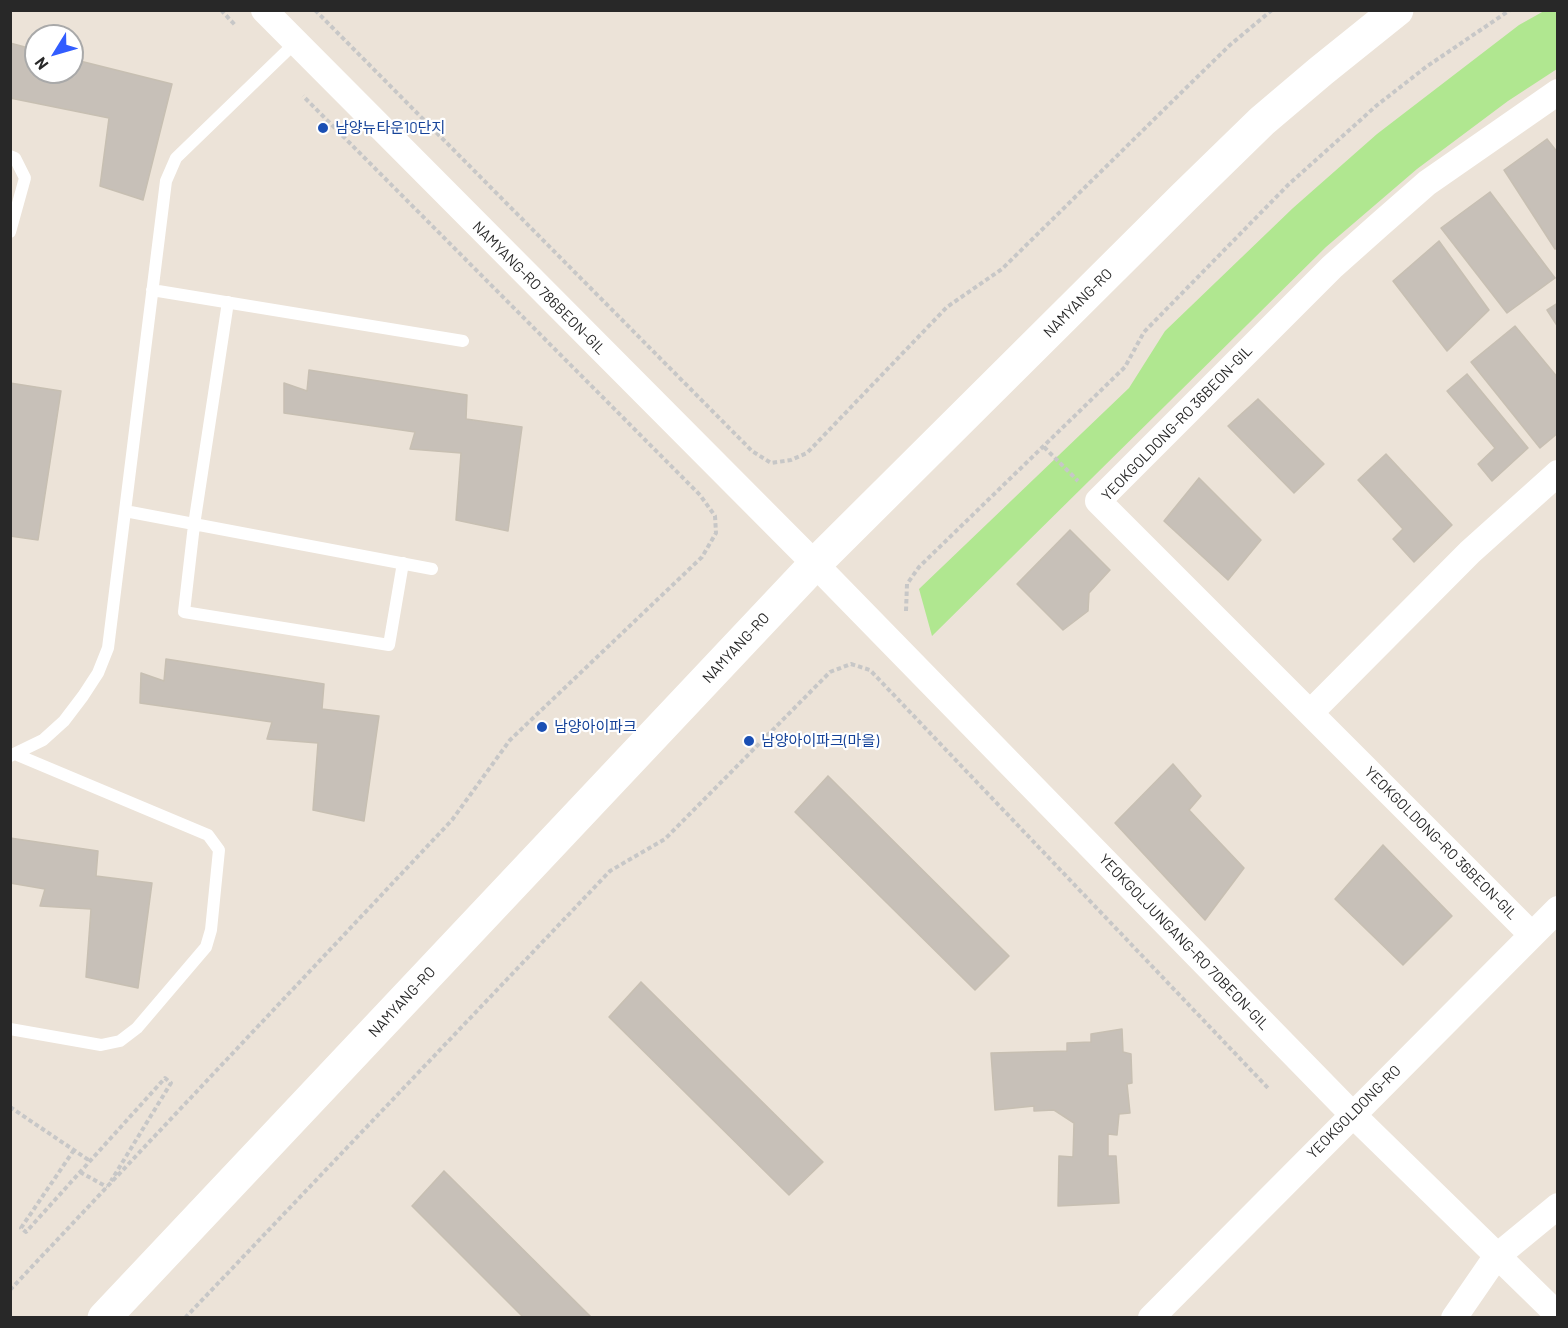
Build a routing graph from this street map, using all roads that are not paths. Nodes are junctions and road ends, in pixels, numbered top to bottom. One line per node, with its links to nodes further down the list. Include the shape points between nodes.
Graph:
1 (264, 10): 3 (street, NAMYANG-RO 786BEON-GIL)
2 (1397, 10): 14 (main road, NAMYANG-RO, via 1254,129)
3 (295, 43): 7 (lane, via 176,158 166,181); 14 (street, NAMYANG-RO 786BEON-GIL)
4 (1557, 92): 16 (street, YEOKGOLDONG-RO 36BEON-GIL, via 1427,183 1378,226 1098,501)
5 (10, 156): 6 (lane, via 15,158 25,178)
6 (10, 232)
7 (152, 290): 8 (lane); 11 (lane)
8 (228, 302): 9 (lane); 12 (lane)
9 (463, 341)
10 (1557, 473): 16 (street, via 1470,552)
11 (125, 511): 12 (lane); 17 (lane, via 108,648 98,673 64,721 43,740)
12 (194, 525): 13 (lane); 13 (lane, via 184,612 389,645)
13 (404, 563): 15 (lane)
14 (815, 564): 21 (street, YEOKGOLJUNGANG-RO 70BEON-GIL); 25 (main road, NAMYANG-RO)
15 (432, 569)
16 (1311, 712): 19 (street, YEOKGOLDONG-RO 36BEON-GIL)
17 (13, 755): 20 (lane, via 208,835 219,850 206,947 137,1028 120,1041 101,1045)
18 (1557, 909): 19 (street, YEOKGOLDONG-RO)
19 (1531, 934): 21 (street, YEOKGOLDONG-RO)
20 (10, 1029)
21 (1352, 1114): 23 (street, YEOKGOLJUNGANG-RO 70BEON-GIL); 26 (street, YEOKGOLDONG-RO)
22 (1557, 1206): 23 (street)
23 (1496, 1257): 24 (street, YEOKGOLJUNGANG-RO 70BEON-GIL); 27 (street)
24 (1557, 1315)
25 (105, 1317)
26 (1151, 1317)
27 (1454, 1317)

